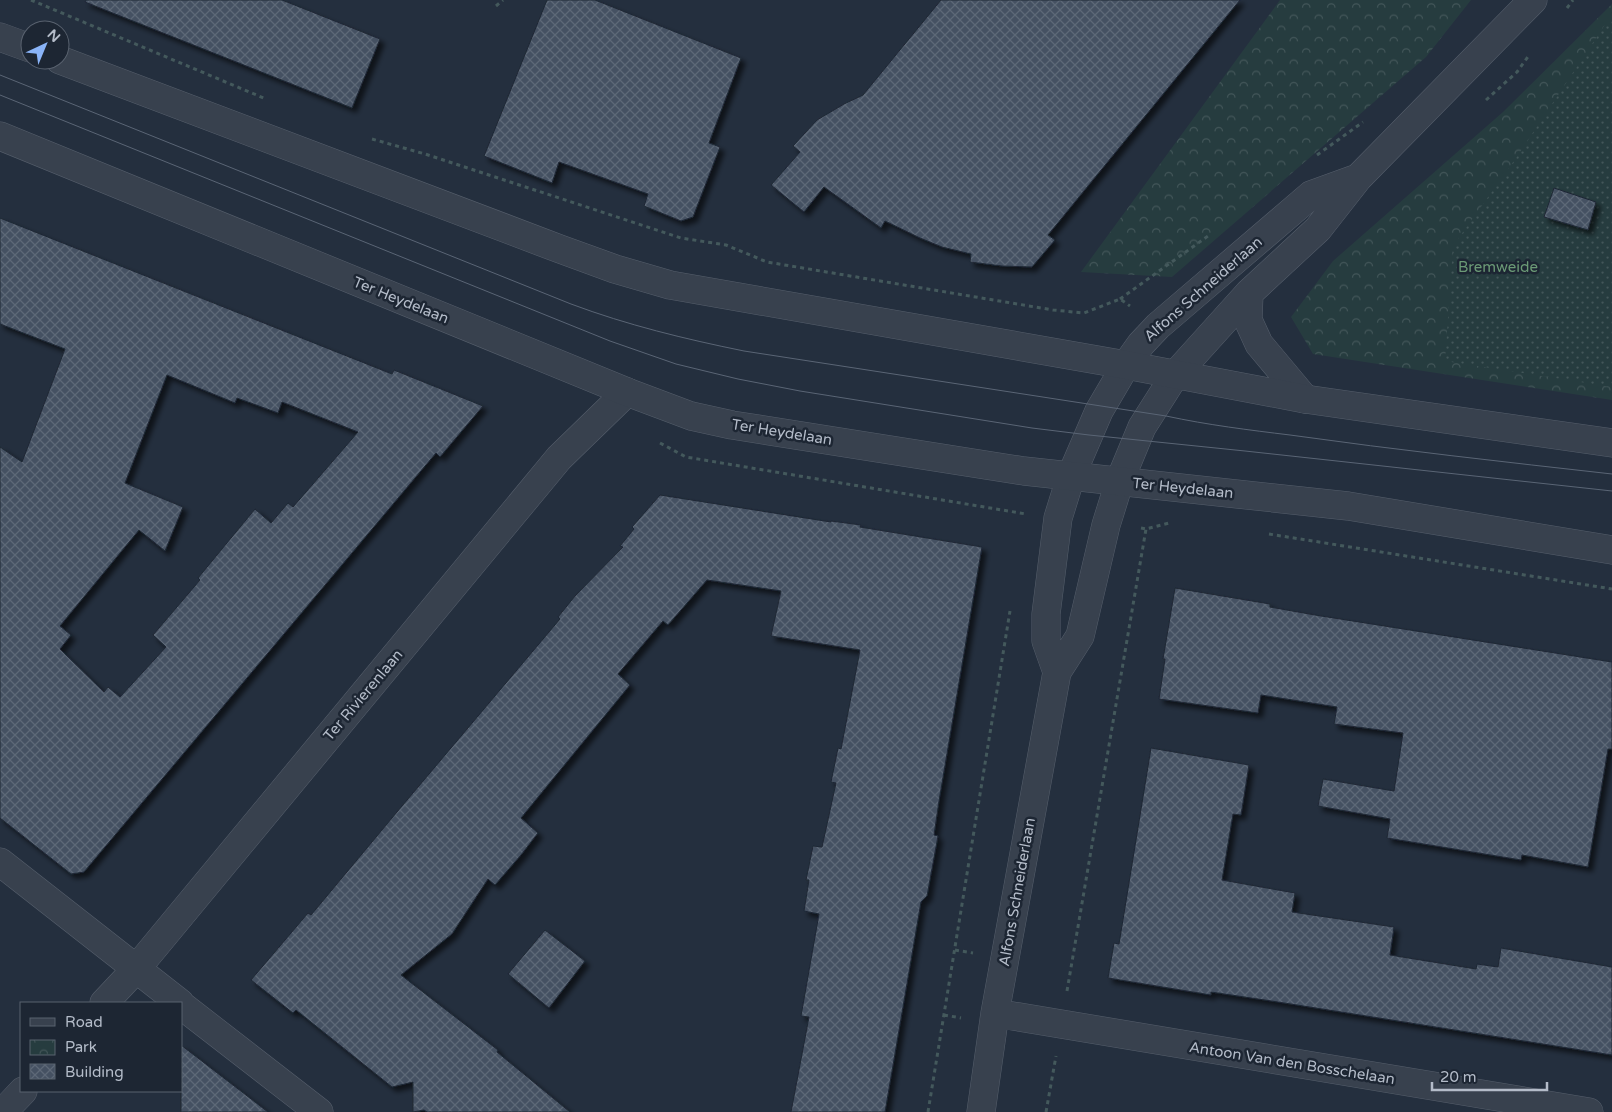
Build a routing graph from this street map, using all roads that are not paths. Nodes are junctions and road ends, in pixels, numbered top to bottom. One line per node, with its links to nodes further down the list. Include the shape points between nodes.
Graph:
1 (1533, 0): 6 (street, Alfons Schneiderlaan)
2 (0, 37): 3 (street)
3 (20, 44)
4 (70, 64): 8 (street, via 560,249 670,286)
5 (0, 136): 10 (street, Ter Heydelaan)
6 (1358, 178): 7 (street, Alfons Schneiderlaan, via 1318,229); 8 (street, Alfons Schneiderlaan, via 1311,195 1158,326)
7 (1249, 292): 9 (street, Alfons Schneiderlaan); 11 (street, via 1248,320 1259,344)
8 (1126, 365): 9 (street); 13 (street, Alfons Schneiderlaan, via 1099,411)
9 (1175, 375): 11 (street); 14 (street, Alfons Schneiderlaan, via 1142,427)
10 (627, 392): 13 (street, Ter Heydelaan, via 692,416 732,425); 18 (street, Ter Rivierenlaan, via 559,458)
11 (1305, 399): 12 (street)
12 (1612, 443)
13 (1071, 476): 14 (street, Ter Heydelaan); 16 (street, Alfons Schneiderlaan, via 1058,518 1046,614 1046,641)
14 (1120, 480): 15 (street, Ter Heydelaan, via 1348,506); 16 (street, Alfons Schneiderlaan, via 1106,524 1080,636)
15 (1612, 550)
16 (1057, 672): 22 (street, Alfons Schneiderlaan)
17 (0, 862): 18 (street)
18 (136, 969): 19 (street, Ter Rivierenlaan); 20 (street)
19 (105, 1002)
20 (177, 1002)
21 (182, 1006): 25 (street)
22 (995, 1013): 26 (street, Alfons Schneiderlaan); 27 (street, Antoon Van den Bosschelaan)
23 (22, 1092): 24 (street)
24 (3, 1112)
25 (319, 1112)
26 (981, 1112)
27 (1590, 1112)

